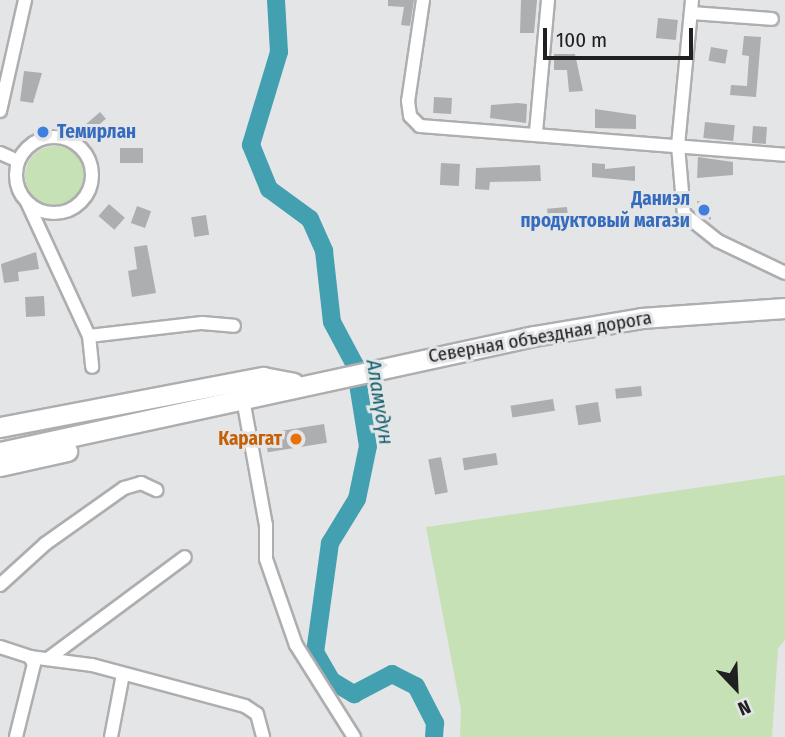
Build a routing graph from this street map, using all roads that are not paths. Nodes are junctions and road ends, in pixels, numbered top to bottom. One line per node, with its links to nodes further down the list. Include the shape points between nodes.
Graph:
1 (24, 0): 6 (street)
2 (423, 0): 7 (street, via 410,117 431,130)
3 (548, 0): 7 (street)
4 (692, 7): 5 (street); 8 (street)
5 (772, 19)
6 (0, 111)
7 (536, 132): 8 (street)
8 (678, 146): 10 (street); 13 (street, via 684,214 718,241)
9 (0, 153): 11 (street)
10 (785, 155)
11 (18, 160): 12 (street, via 16,177); 12 (street, via 40,139 56,136 83,150 92,169 88,192 69,209 49,213)
12 (26, 202): 16 (street)
13 (785, 273)
14 (785, 308): 18 (highway, Северная объездная дорога, via 641,318)
15 (234, 327): 16 (street, via 202,323)
16 (89, 336): 17 (street)
17 (92, 367)
18 (304, 382): 19 (highway); 20 (highway, via 263,377); 21 (highway, Северная объездная дорога, via 265,384); 22 (highway, Северная объездная дорога)
19 (245, 410): 23 (highway); 34 (street, via 266,525 266,559 296,645)
20 (0, 428)
21 (0, 441)
22 (0, 452)
23 (0, 466)
24 (156, 490): 26 (street, via 141,483 124,488 45,544)
25 (185, 557): 29 (street)
26 (0, 586)
27 (0, 647): 28 (street)
28 (30, 657): 29 (street); 31 (street, via 34,664)
29 (49, 658): 30 (street)
30 (124, 674): 32 (street); 33 (street, via 245,706 257,714)
31 (16, 737)
32 (111, 737)
33 (263, 737)
34 (354, 737)

